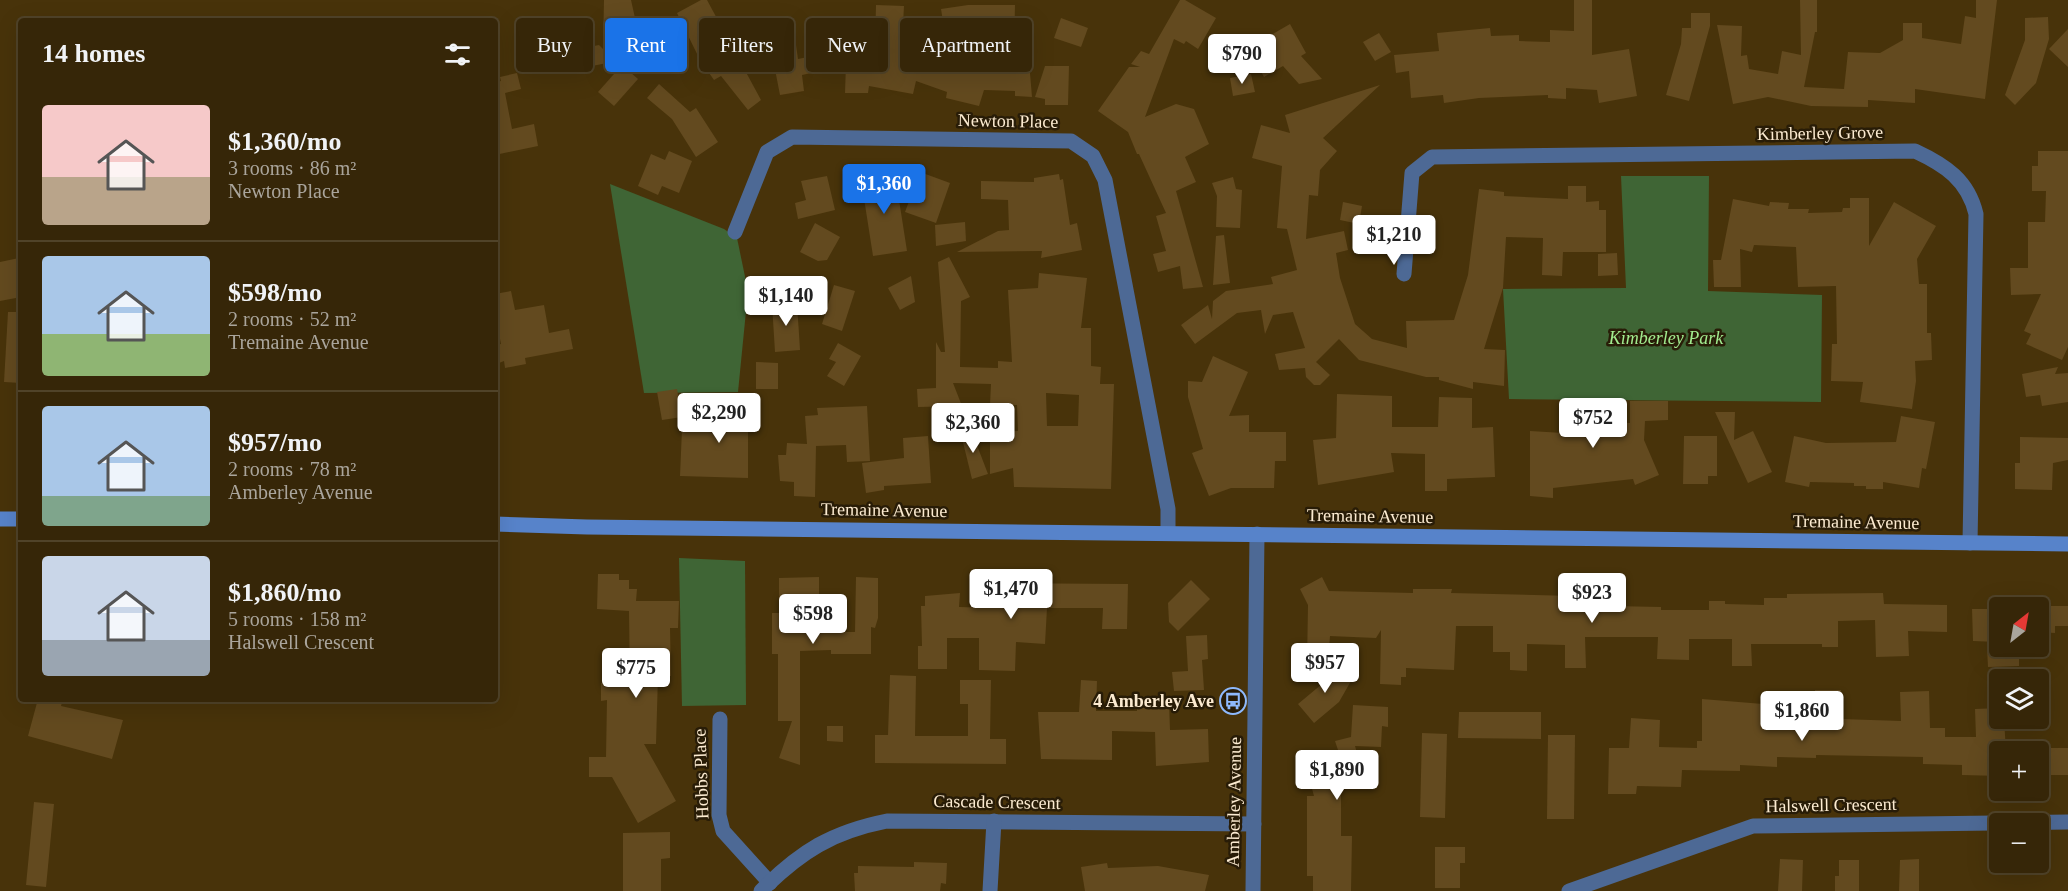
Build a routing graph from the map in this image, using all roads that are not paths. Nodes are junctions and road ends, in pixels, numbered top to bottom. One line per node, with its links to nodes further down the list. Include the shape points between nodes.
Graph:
1 (735, 232): 6 (street, Newton Place, via 767,152 792,137 1071,141 1093,156 1105,180 1168,509)
2 (1404, 274): 8 (street, Kimberley Grove, via 1412,173 1432,157 1915,151 1941,163 1958,177 1972,198 1976,214)
3 (0, 519): 4 (main road)
4 (18, 519)
5 (498, 524): 6 (main road, Tremaine Avenue)
6 (1168, 533): 7 (main road, Tremaine Avenue)
7 (1257, 534): 8 (main road, Tremaine Avenue); 13 (street, Amberley Avenue)
8 (1970, 543): 9 (main road, Tremaine Avenue)
9 (2068, 544)
10 (720, 719): 14 (street, Hobbs Place, via 719,806 723,831)
11 (994, 822): 13 (street, Cascade Crescent); 14 (street, Cascade Crescent, via 887,820 855,827 830,836); 15 (street)
12 (2068, 822): 17 (street, Halswell Crescent, via 1753,826)
13 (1254, 824): 16 (street, Amberley Avenue)
14 (766, 887)
15 (990, 891)
16 (1253, 891)
17 (1569, 891)

